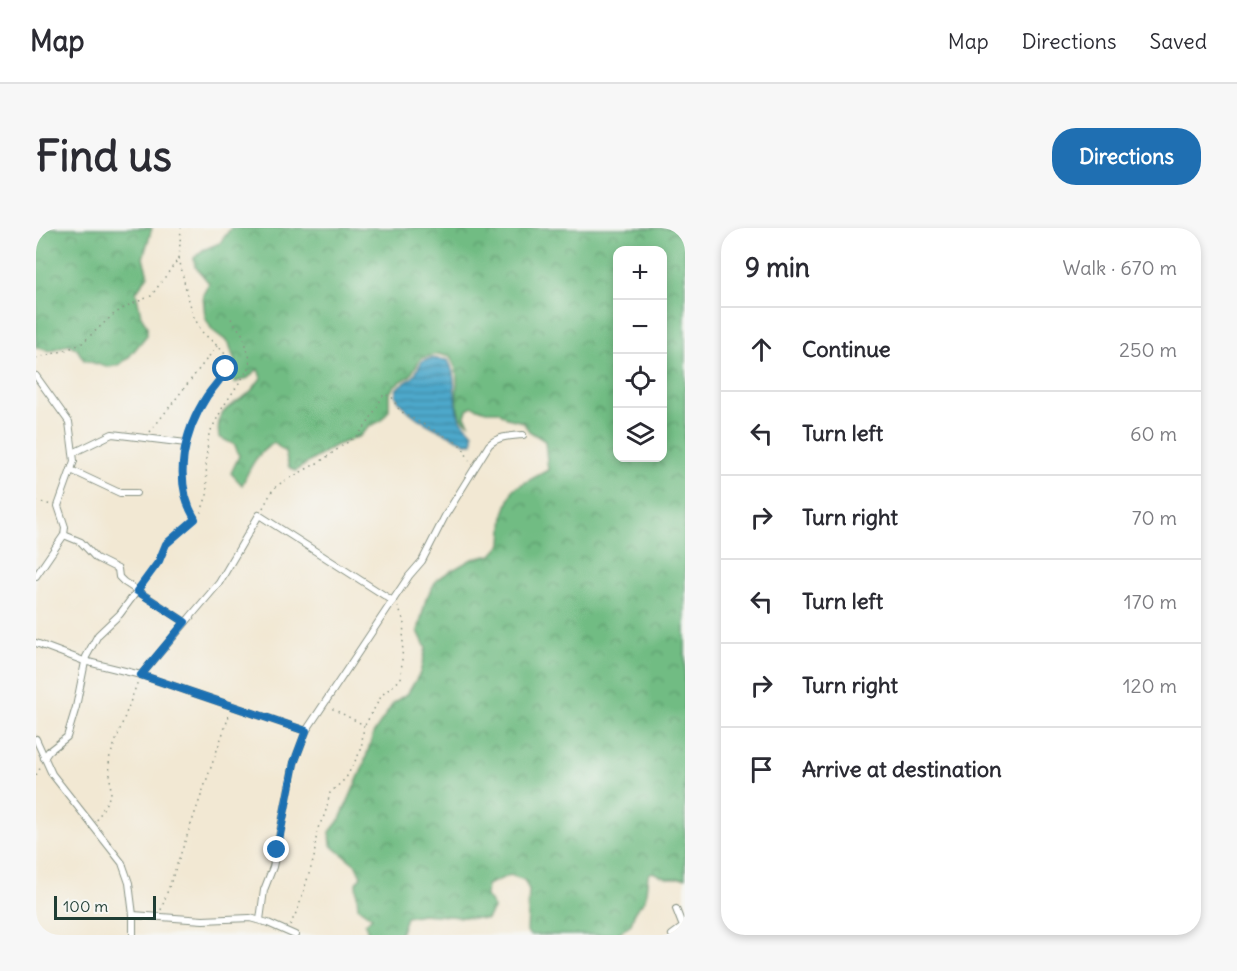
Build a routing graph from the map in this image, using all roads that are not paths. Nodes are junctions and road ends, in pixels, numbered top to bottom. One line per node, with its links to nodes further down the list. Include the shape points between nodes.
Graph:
1 (36, 376): 4 (street, via 69,422)
2 (523, 435): 10 (street, via 494,440 489,445 422,561)
3 (186, 443): 4 (street, via 112,434)
4 (74, 453): 5 (street)
5 (71, 470): 6 (street, via 120,493); 7 (street, via 58,506)
6 (136, 493)
7 (64, 535): 8 (street); 9 (street, via 81,542 96,558 115,566 119,577)
8 (36, 576)
9 (137, 591): 11 (street); 13 (street, via 98,635)
10 (393, 601): 11 (street, via 259,515 219,583); 15 (street)
11 (185, 622): 14 (street)
12 (36, 643): 13 (street)
13 (84, 661): 14 (street); 17 (street, via 67,737)
14 (141, 675): 15 (street)
15 (306, 731): 20 (street, via 294,763)
16 (36, 739): 17 (street)
17 (44, 758): 19 (street, via 52,774 122,863)
18 (676, 909): 24 (street, via 683,927)
19 (133, 915): 20 (street); 22 (street)
20 (260, 920): 21 (street)
21 (288, 933): 23 (street)
22 (133, 935)
23 (296, 935)
24 (672, 935)

